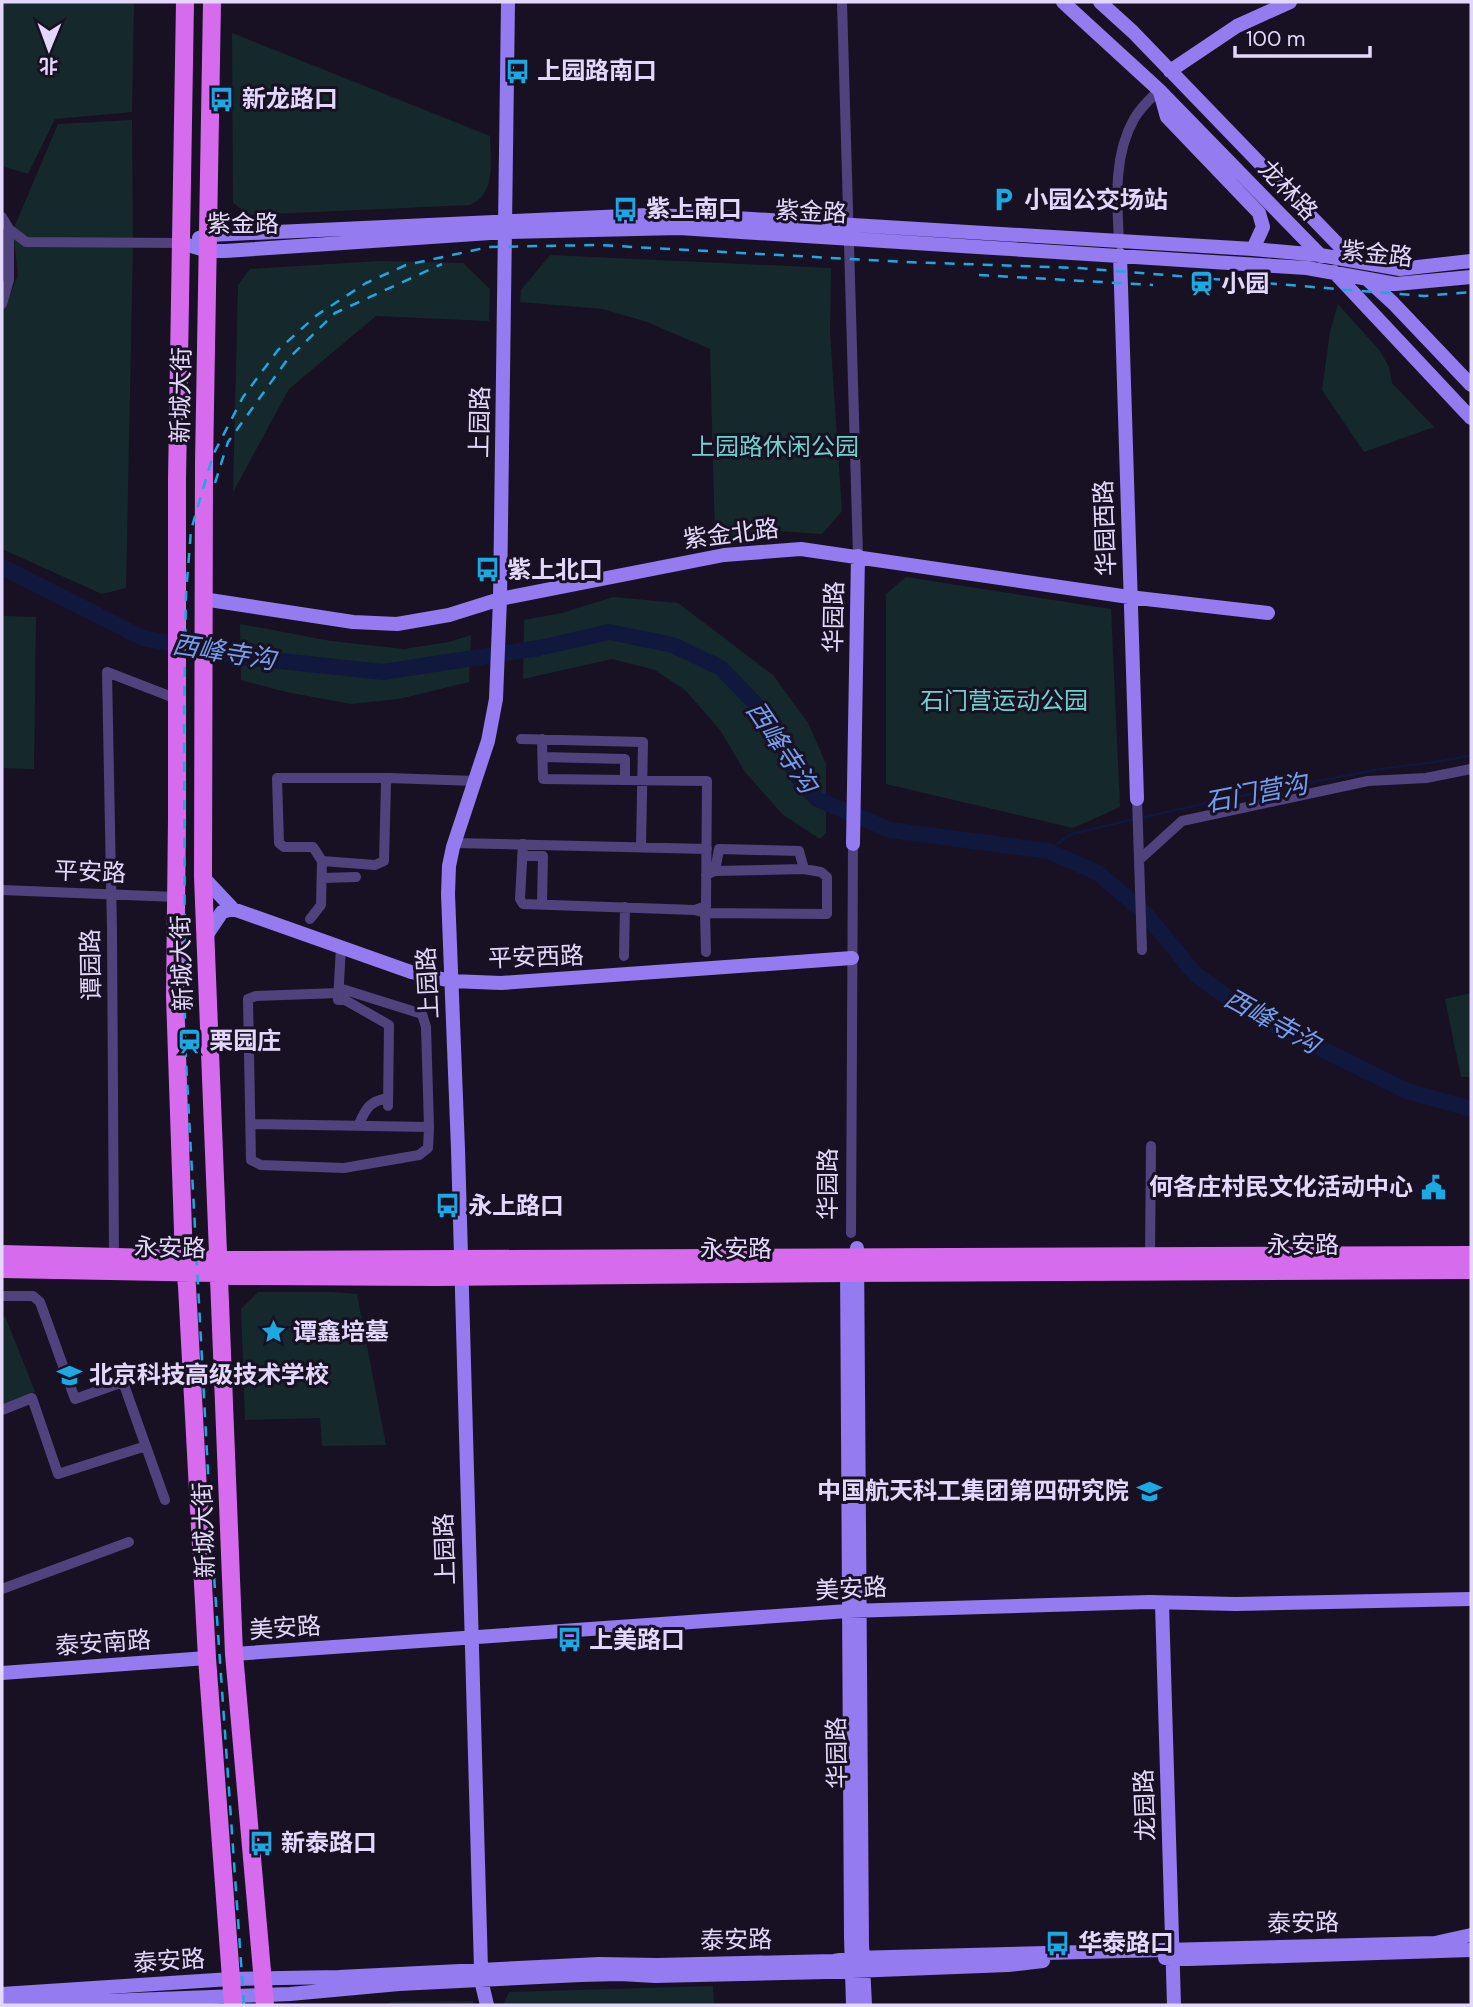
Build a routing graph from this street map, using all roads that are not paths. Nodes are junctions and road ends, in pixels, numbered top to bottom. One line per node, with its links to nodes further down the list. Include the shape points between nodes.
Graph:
1 (185, 2): 11 (main road, 新城大街)
2 (212, 2): 10 (main road, 新城大街)
3 (508, 2): 13 (street, 上园路)
4 (842, 2): 15 (street, 华园路)
5 (1063, 2): 9 (street, 龙林路)
6 (1100, 2): 8 (street, 龙林路)
7 (1290, 2): 8 (street, via 1237,26)
8 (1170, 71): 21 (street, 龙林路)
9 (1159, 90): 18 (street, 华园西路, via 1133,120 1121,156); 19 (street, via 1167,117 1259,213 1263,227); 20 (street, 龙林路)
10 (210, 177): 11 (main road, via 200,188); 17 (main road, 新城大街)
11 (182, 179): 16 (main road, 新城大街)
12 (2, 217): 14 (street)
13 (505, 227): 15 (street, 紫金路, via 648,215 736,218); 17 (street, 紫金路); 34 (street, 上园路)
14 (9, 229): 16 (street, via 26,242); 28 (street, via 9,280)
15 (848, 231): 18 (street, 紫金路); 31 (street, 华园路)
16 (181, 243): 17 (street, 紫金路); 26 (main road, 新城大街)
17 (209, 243): 27 (main road, 新城大街)
18 (1120, 249): 19 (street, 紫金路); 23 (street, 紫金路); 32 (street, 华园西路)
19 (1253, 249): 20 (street, 紫金路)
20 (1320, 256): 21 (street, 紫金路); 23 (street, 龙林路)
21 (1353, 260): 22 (street, 紫金路, via 1400,269); 25 (street, 龙林路)
22 (1471, 261)
23 (1335, 273): 25 (street, 紫金路); 30 (street, 龙林路)
24 (1471, 277): 25 (street, 紫金路, via 1404,284)
25 (1368, 280): 29 (street, 龙林路)
26 (181, 293): 27 (main road, via 197,289); 36 (main road, 新城大街)
27 (207, 297): 33 (main road, 新城大街)
28 (2, 304)
29 (1471, 385)
30 (1471, 418)
31 (858, 556): 32 (street, 紫金北路); 34 (street, 紫金北路, via 802,549 734,553); 50 (street, 华园路)
32 (1129, 597): 35 (street, 紫金北路); 47 (street, 华园西路)
33 (203, 599): 34 (street, 紫金北路, via 353,622 397,624 449,615); 58 (main road, 新城大街)
34 (500, 599): 44 (street, 上园路, via 493,723)
35 (1268, 613)
36 (177, 699): 62 (street, 谭园路, via 107,673); 63 (main road, 新城大街)
37 (521, 739): 38 (street)
38 (542, 739): 39 (street); 46 (street, via 643,742)
39 (543, 757): 45 (street, via 625,759); 45 (street, via 543,779)
40 (268, 767): 42 (street)
41 (1471, 769): 54 (street, via 1426,778 1368,781 1182,821)
42 (277, 778): 43 (street); 55 (street, via 279,843 313,847)
43 (389, 778): 44 (street); 55 (street, via 384,861)
44 (475, 780): 48 (street, 上园路)
45 (625, 780): 46 (street)
46 (643, 780): 51 (street); 52 (street, via 706,781)
47 (1136, 799): 54 (street)
48 (454, 843): 49 (street); 75 (street, 上园路, via 448,894)
49 (523, 844): 51 (street); 53 (street)
50 (853, 844): 74 (street, 华园路)
51 (641, 847): 52 (street)
52 (707, 849): 57 (street)
53 (522, 856): 64 (street, via 520,899 523,904); 64 (street, via 543,856)
54 (1139, 860): 71 (street)
55 (323, 861): 60 (street)
56 (804, 869): 57 (street); 57 (street, via 799,850 719,849); 67 (street, via 827,877 827,914)
57 (711, 873): 67 (street, via 706,906)
58 (203, 877): 66 (street); 69 (main road, 新城大街)
59 (356, 877): 60 (street)
60 (323, 878): 68 (street, via 321,905)
61 (2, 890): 62 (street, 平安路)
62 (110, 893): 63 (street, 平安路); 85 (street, 谭园路)
63 (176, 897): 87 (main road, 新城大街)
64 (542, 904): 65 (street)
65 (625, 907): 67 (street); 73 (street)
66 (233, 909): 69 (street, via 222,912); 70 (street, 平安西路)
67 (700, 912): 72 (street)
68 (310, 919)
69 (206, 936): 88 (main road, 新城大街)
70 (341, 947): 75 (street, 平安西路); 76 (street)
71 (1142, 950)
72 (706, 952)
73 (624, 956)
74 (852, 958): 75 (street, 平安西路, via 501,982); 81 (street, 华园路)
75 (451, 981): 89 (street, 上园路)
76 (339, 990): 77 (street, via 248,999); 78 (street, via 338,1000 389,1025 388,1102 376,1100 369,1105); 79 (street, via 422,1014)
77 (252, 1124): 78 (street); 79 (street, via 251,1160 261,1165 344,1168 419,1155 428,1148)
78 (359, 1124): 79 (street)
79 (429, 1127)
80 (1151, 1146): 84 (street)
81 (851, 1233)
82 (2, 1254): 85 (main road, 永安路)
83 (1471, 1255): 84 (main road, 永安路)
84 (1150, 1257): 86 (main road, 永安路)
85 (114, 1258): 87 (main road, 永安路)
86 (852, 1260): 89 (main road, 永安路); 91 (main road, 永安路); 100 (street, 华园路)
87 (184, 1266): 88 (main road, 永安路); 90 (main road, 永安路); 103 (main road, 新城大街)
88 (218, 1267): 89 (main road, 永安路, via 231,1276); 102 (main road, 新城大街)
89 (460, 1268): 101 (street, 上园路)
90 (2, 1269)
91 (1471, 1270)
92 (2, 1296): 94 (street, via 33,1297 40,1302 75,1399 123,1382)
93 (2, 1410): 94 (street, via 32,1398 58,1474)
94 (146, 1446): 95 (street)
95 (165, 1500)
96 (128, 1542): 97 (street)
97 (2, 1589)
98 (1471, 1599): 99 (street, 美安路)
99 (1162, 1604): 100 (street, 美安路); 107 (street, 龙园路)
100 (853, 1611): 101 (street, 美安路); 108 (street, 华园路)
101 (471, 1638): 102 (street, 美安路); 109 (street, 上园路)
102 (234, 1654): 111 (main road, 新城大街)
103 (207, 1658): 104 (street, 泰安南路); 110 (main road, 新城大街)
104 (2, 1673)
105 (1471, 1935): 107 (street, 泰安路, via 1435,1943)
106 (1471, 1950): 107 (street, 泰安路)
107 (1172, 1954): 108 (street, 泰安路); 117 (street, 龙园路)
108 (858, 1964): 109 (street, 泰安路, via 599,1964); 115 (street, 华园路); 116 (street, 华园路)
109 (481, 1974): 111 (street, 泰安路, via 351,1990); 114 (street, 上园路)
110 (232, 1993): 111 (street, 泰安路); 112 (street, 泰安路); 113 (street, 泰安路)
111 (264, 1993)
112 (2, 1994)
113 (2, 2005)
114 (487, 2005)
115 (853, 2005)
116 (865, 2005)
117 (1174, 2005)

